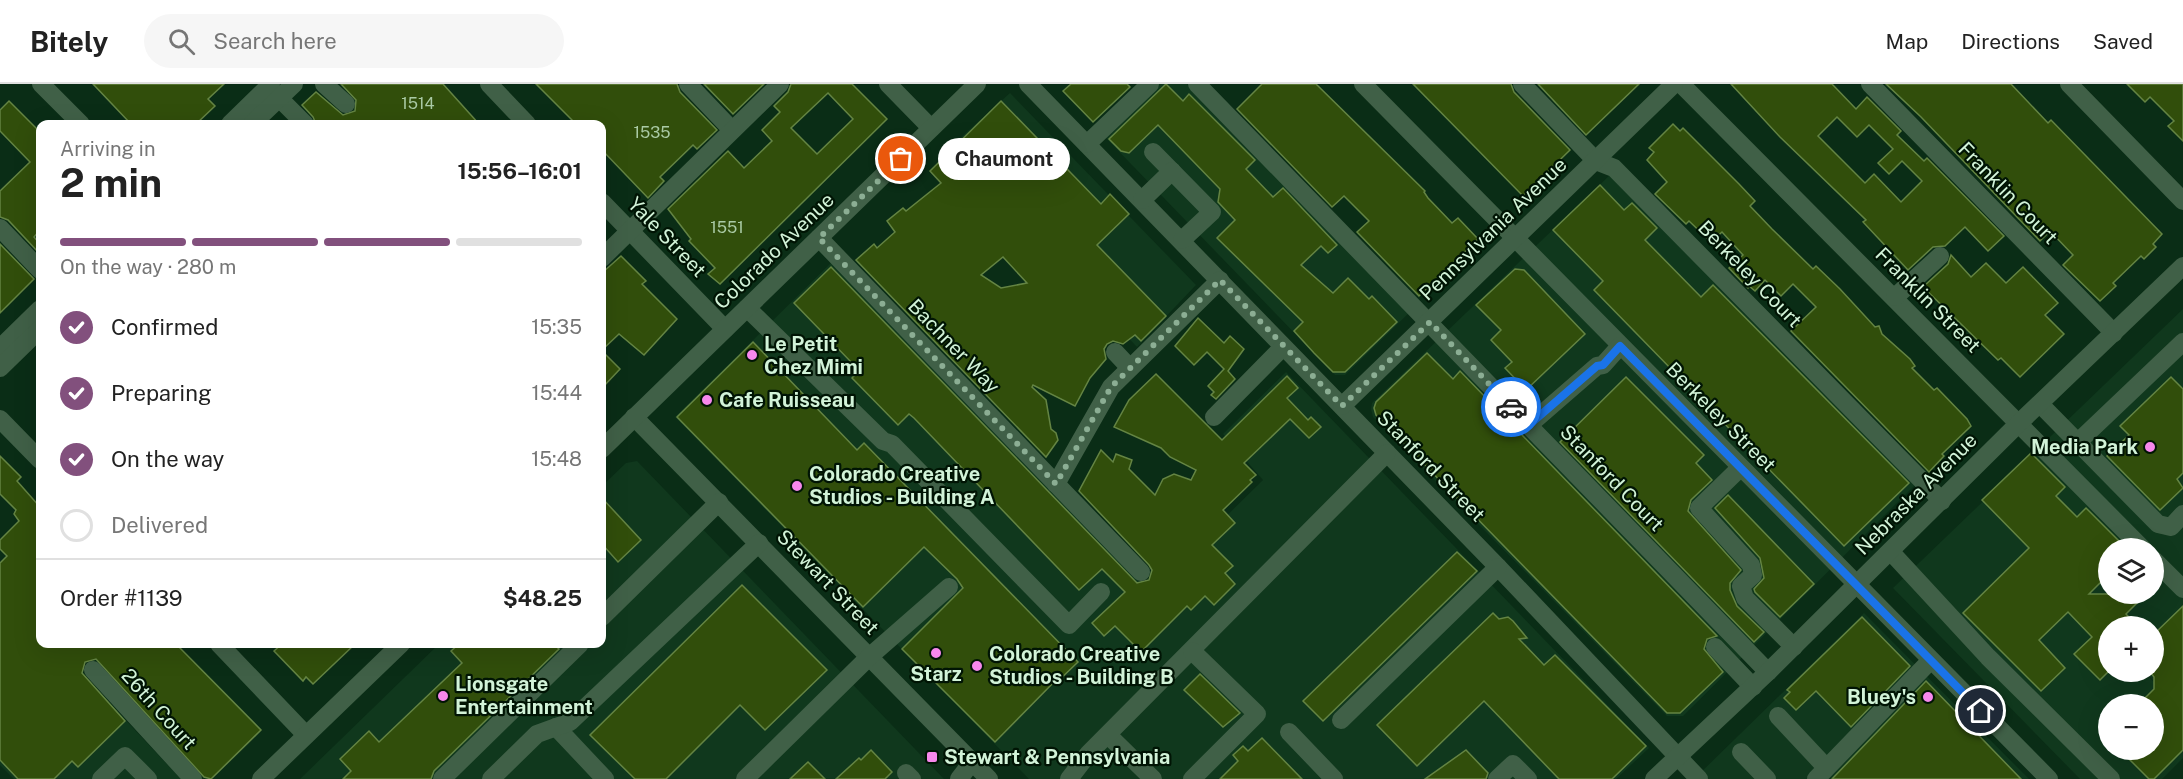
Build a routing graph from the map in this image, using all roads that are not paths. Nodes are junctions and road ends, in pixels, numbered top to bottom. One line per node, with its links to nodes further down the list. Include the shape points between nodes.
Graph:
1 (41, 84): 20 (street)
2 (294, 84): 18 (street)
3 (324, 84): 19 (street)
4 (489, 84): 24 (street)
5 (688, 84): 26 (street)
6 (780, 84): 26 (street)
7 (888, 84): 25 (street)
8 (977, 84): 25 (street, Colorado Avenue)
9 (1028, 84): 27 (street, Stanford Street)
10 (1150, 84): 27 (street)
11 (1197, 84): 47 (street, Stanford Court)
12 (1363, 84): 37 (street, Berkeley Street)
13 (1522, 84): 29 (street, Berkeley Court)
14 (1674, 84): 29 (street, Pennsylvania Avenue)
15 (1681, 84): 44 (street, Franklin Street)
16 (1870, 84): 50 (street, Franklin Court)
17 (2068, 84): 32 (street)
18 (270, 88): 21 (street); 22 (street); 23 (street)
19 (346, 104)
20 (77, 120)
21 (234, 120)
22 (254, 120)
23 (301, 120)
24 (523, 120)
25 (931, 128): 36 (street, Colorado Avenue)
26 (732, 130): 35 (street)
27 (1087, 144): 31 (street, Stanford Street)
28 (1153, 152): 30 (street)
29 (1596, 161): 37 (street, Pennsylvania Avenue); 71 (street, Berkeley Court, via 1614,168)
30 (1172, 171): 31 (street); 38 (street, via 1212,212)
31 (1142, 200): 38 (street, Stanford Street)
32 (2183, 201)
33 (606, 206): 35 (street, Yale Street)
34 (0, 228): 41 (street)
35 (629, 231): 39 (street); 48 (street, Yale Street)
36 (819, 238): 45 (street, Colorado Avenue); 70 (street, Bachner Way)
37 (1515, 239): 47 (street, Pennsylvania Avenue); 52 (street, Berkeley Street)
38 (1182, 240): 43 (street, Stanford Street)
39 (606, 254)
40 (1940, 256): 44 (street)
41 (36, 266)
42 (2183, 266): 50 (street, Nebraska Avenue)
43 (1220, 280): 53 (street, Stanford Street); 57 (street)
44 (1895, 297): 63 (street, Franklin Street)
45 (747, 308): 48 (street, Colorado Avenue); 83 (street, via 883,441 892,444 1070,625)
46 (36, 313): 54 (street)
47 (1430, 322): 59 (street, Pennsylvania Avenue); 64 (street, Stanford Court)
48 (725, 329): 60 (street, Colorado Avenue)
49 (36, 333): 56 (street)
50 (2114, 333): 58 (street, Nebraska Avenue)
51 (2183, 342): 65 (street)
52 (1620, 346): 64 (street, via 1603,365 1597,366); 69 (street, Berkeley Street)
53 (1283, 347): 59 (street, Stanford Street); 61 (street)
54 (0, 348)
55 (1115, 352): 57 (street)
56 (0, 368)
57 (1130, 368): 70 (street, via 1111,387)
58 (2040, 404): 63 (street, Nebraska Avenue); 65 (street)
59 (1342, 406): 67 (street, Stanford Street)
60 (634, 417): 66 (street, Colorado Avenue); 72 (street, Stewart Street)
61 (1214, 417)
62 (0, 419): 68 (street)
63 (2018, 424): 71 (street, Nebraska Avenue); 74 (street, Franklin Street)
64 (1529, 425): 94 (street, Stanford Court)
65 (2078, 442): 73 (street, via 2158,524)
66 (606, 445)
67 (1387, 453): 77 (street, Stanford Street); 90 (street)
68 (36, 456)
69 (1740, 468): 80 (street, Berkeley Street); 86 (street, via 1699,508 1751,565 1753,575 1741,586 1745,598)
70 (1056, 484): 79 (street, Bachner Way)
71 (1942, 501): 76 (street, Nebraska Avenue)
72 (719, 502): 75 (street, Stewart Street); 84 (street)
73 (2177, 521)
74 (2132, 538)
75 (759, 543): 91 (street, Stewart Street); 98 (street, via 570,722)
76 (1891, 552): 80 (street, Nebraska Avenue); 127 (street, via 1988,657)
77 (1498, 567): 97 (street); 103 (street, Stanford Street)
78 (2164, 570): 82 (street)
79 (1141, 572)
80 (1856, 586): 86 (street, Nebraska Avenue); 92 (street, Berkeley Street)
81 (949, 587): 91 (street)
82 (2183, 589)
83 (1101, 592)
84 (606, 613)
85 (1714, 647): 95 (street)
86 (1794, 647): 94 (street, Nebraska Avenue)
87 (223, 648): 100 (street)
88 (397, 648): 100 (street)
89 (576, 648): 111 (street)
90 (1192, 651): 101 (street); 118 (street, via 1257,714)
91 (869, 657): 104 (street, Stewart Street); 114 (street)
92 (1930, 661): 105 (street); 126 (street, Berkeley Street)
93 (93, 670): 109 (street, 26th Court)
94 (1768, 672): 95 (street, Nebraska Avenue)
95 (1753, 687): 103 (street, Nebraska Avenue)
96 (1778, 716): 105 (street)
97 (1341, 720)
98 (556, 727): 112 (street, via 537,734); 113 (street)
99 (1289, 732): 119 (street)
100 (306, 735): 110 (street)
101 (1108, 735): 106 (street); 117 (street)
102 (1741, 752): 124 (street)
103 (1678, 756): 122 (street, Nebraska Avenue); 123 (street, Stanford Street)
104 (972, 762): 115 (street); 116 (street, Stewart Street)
105 (1824, 767): 125 (street)
106 (1078, 776)
107 (102, 779): 108 (street, via 125,756)
108 (148, 779)
109 (193, 779)
110 (261, 779)
111 (442, 779)
112 (491, 779)
113 (605, 779)
114 (745, 779)
115 (959, 779)
116 (989, 779)
117 (1153, 779)
118 (1192, 779)
119 (1334, 779)
120 (1497, 779): 121 (street, via 1513,764)
121 (1528, 779)
122 (1654, 779)
123 (1699, 779)
124 (1767, 779)
125 (1804, 779)
126 (2049, 779)
127 (2111, 779)

